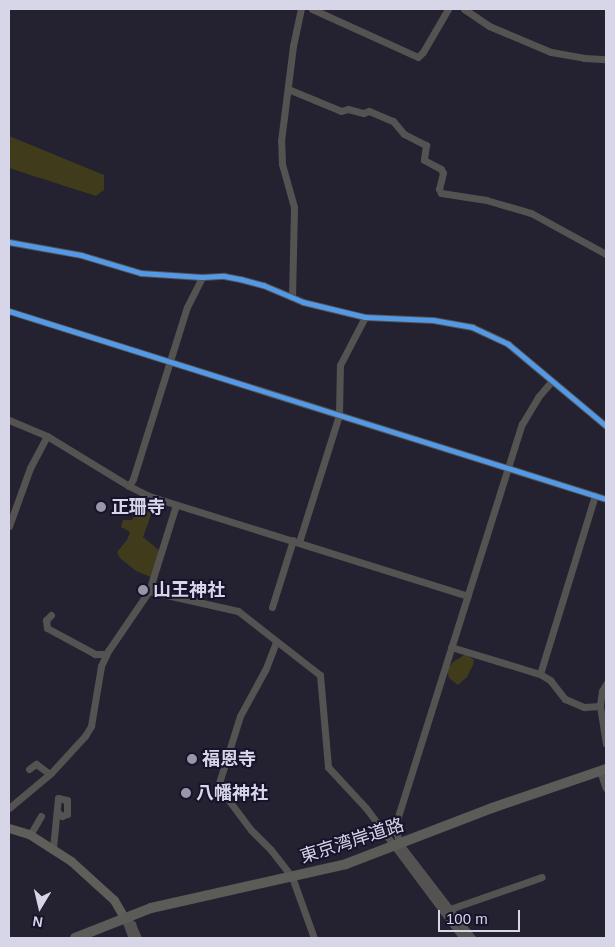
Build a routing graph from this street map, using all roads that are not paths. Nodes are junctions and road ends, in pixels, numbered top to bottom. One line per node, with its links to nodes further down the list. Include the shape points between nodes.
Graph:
1 (301, 9): 6 (street)
2 (312, 9): 3 (street, via 418,57)
3 (448, 9)
4 (464, 9): 5 (street, via 489,26 551,52)
5 (606, 59)
6 (288, 89): 8 (street, via 341,111 369,111 393,121 404,134 426,145 424,160 443,173 441,193 531,212); 10 (street, via 281,141 282,164 294,207)
7 (9, 242): 9 (street, via 81,255 141,273)
8 (606, 254)
9 (202, 277): 10 (street, via 240,279); 13 (street, via 187,307)
10 (292, 297): 12 (street)
11 (9, 311): 13 (street)
12 (365, 317): 14 (street, via 433,320 472,327 508,344); 15 (street, via 340,365)
13 (170, 362): 15 (street); 20 (street)
14 (551, 382): 17 (street); 19 (street, via 522,424)
15 (339, 415): 19 (street); 25 (street)
16 (9, 420): 18 (street)
17 (606, 426)
18 (47, 436): 20 (street); 24 (street, via 30,468)
19 (508, 468): 21 (street); 27 (street)
20 (128, 486): 23 (street)
21 (594, 495): 22 (street); 33 (street)
22 (606, 499)
23 (176, 505): 25 (street); 26 (street)
24 (9, 526)
25 (296, 541): 27 (street); 28 (street)
26 (150, 591): 30 (street, via 238,611); 32 (street)
27 (468, 596): 31 (street)
28 (272, 606)
29 (51, 615): 32 (street, via 46,620 47,628 95,654)
30 (276, 642): 46 (street, via 320,675 328,767); 48 (street, via 240,716 218,786)
31 (451, 647): 33 (street); 46 (street, via 400,808)
32 (106, 654): 39 (street, via 99,673 91,726)
33 (540, 674): 35 (street, via 550,680 565,699 584,707)
34 (606, 684): 35 (street)
35 (600, 706): 36 (street)
36 (606, 744)
37 (29, 769): 39 (street, via 36,764)
38 (603, 770): 40 (street); 46 (highway, 東京湾岸道路)
39 (50, 774): 41 (street)
40 (606, 788)
41 (9, 808)
42 (57, 812): 47 (street)
43 (41, 819): 45 (street)
44 (9, 828): 45 (main road)
45 (30, 835): 47 (main road)
46 (397, 844): 48 (highway, 東京湾岸道路, via 346,864); 50 (street); 56 (street)
47 (53, 848): 51 (main road, via 100,886)
48 (292, 877): 51 (highway, 東京湾岸道路); 55 (street)
49 (542, 877): 50 (street)
50 (450, 909): 57 (street)
51 (124, 917): 52 (highway, 東京湾岸道路); 53 (street); 54 (street, via 132,924)
52 (76, 938)
53 (132, 938)
54 (138, 938)
55 (314, 938)
56 (463, 938)
57 (472, 938)

